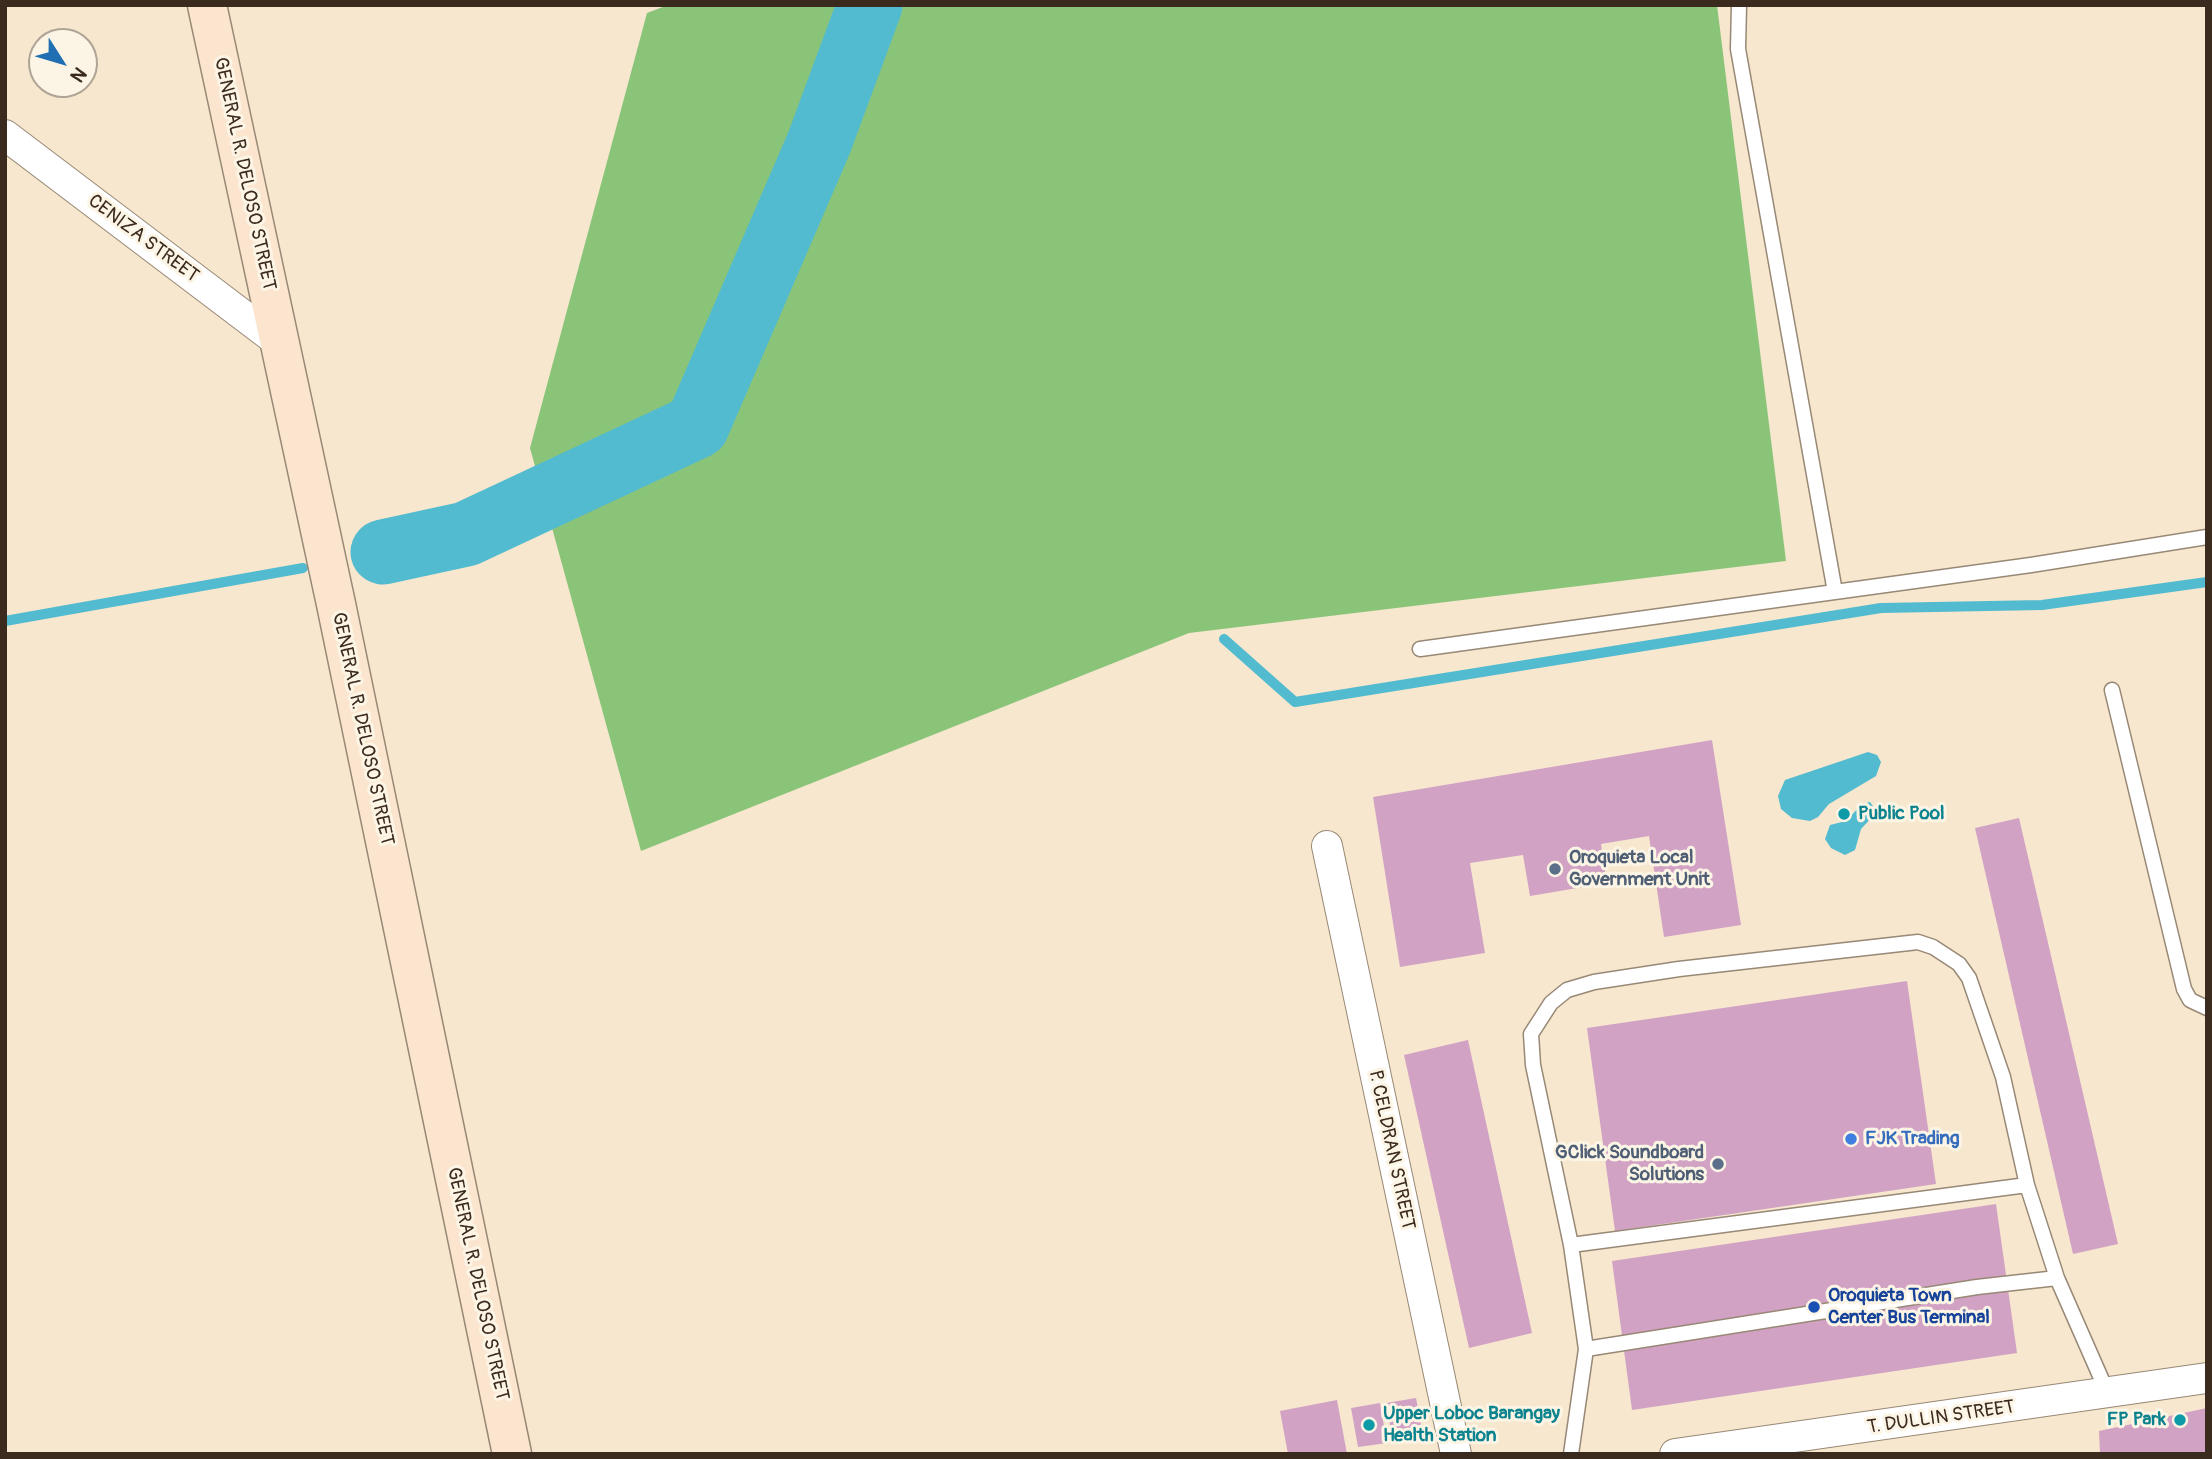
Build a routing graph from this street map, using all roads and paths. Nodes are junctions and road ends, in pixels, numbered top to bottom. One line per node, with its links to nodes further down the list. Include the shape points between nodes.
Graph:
1 (207, 5): 4 (street, GENERAL R. DELOSO STREET)
2 (1739, 5): 6 (lane, via 1738,49)
3 (5, 135): 4 (street, CENIZA STREET)
4 (281, 344): 17 (street, GENERAL R. DELOSO STREET)
5 (2207, 537): 6 (lane)
6 (1835, 592): 7 (lane)
7 (1420, 649)
8 (2112, 690): 10 (lane, via 2185,989 2190,1000)
9 (1327, 846): 18 (street, P. CELDRAN STREET)
10 (2207, 1008)
11 (2027, 1185): 12 (lane); 12 (lane, via 2003,1077 1969,978 1947,955 1918,942 1679,969 1567,990 1551,1003 1531,1034 1533,1065); 13 (lane)
12 (1571, 1245): 14 (lane)
13 (2057, 1278): 14 (lane); 16 (lane)
14 (1586, 1349): 19 (lane)
15 (2207, 1378): 16 (street, T. DULLIN STREET)
16 (2108, 1395): 20 (street, T. DULLIN STREET)
17 (512, 1454)
18 (1455, 1454)
19 (1570, 1454)
20 (1675, 1454)

